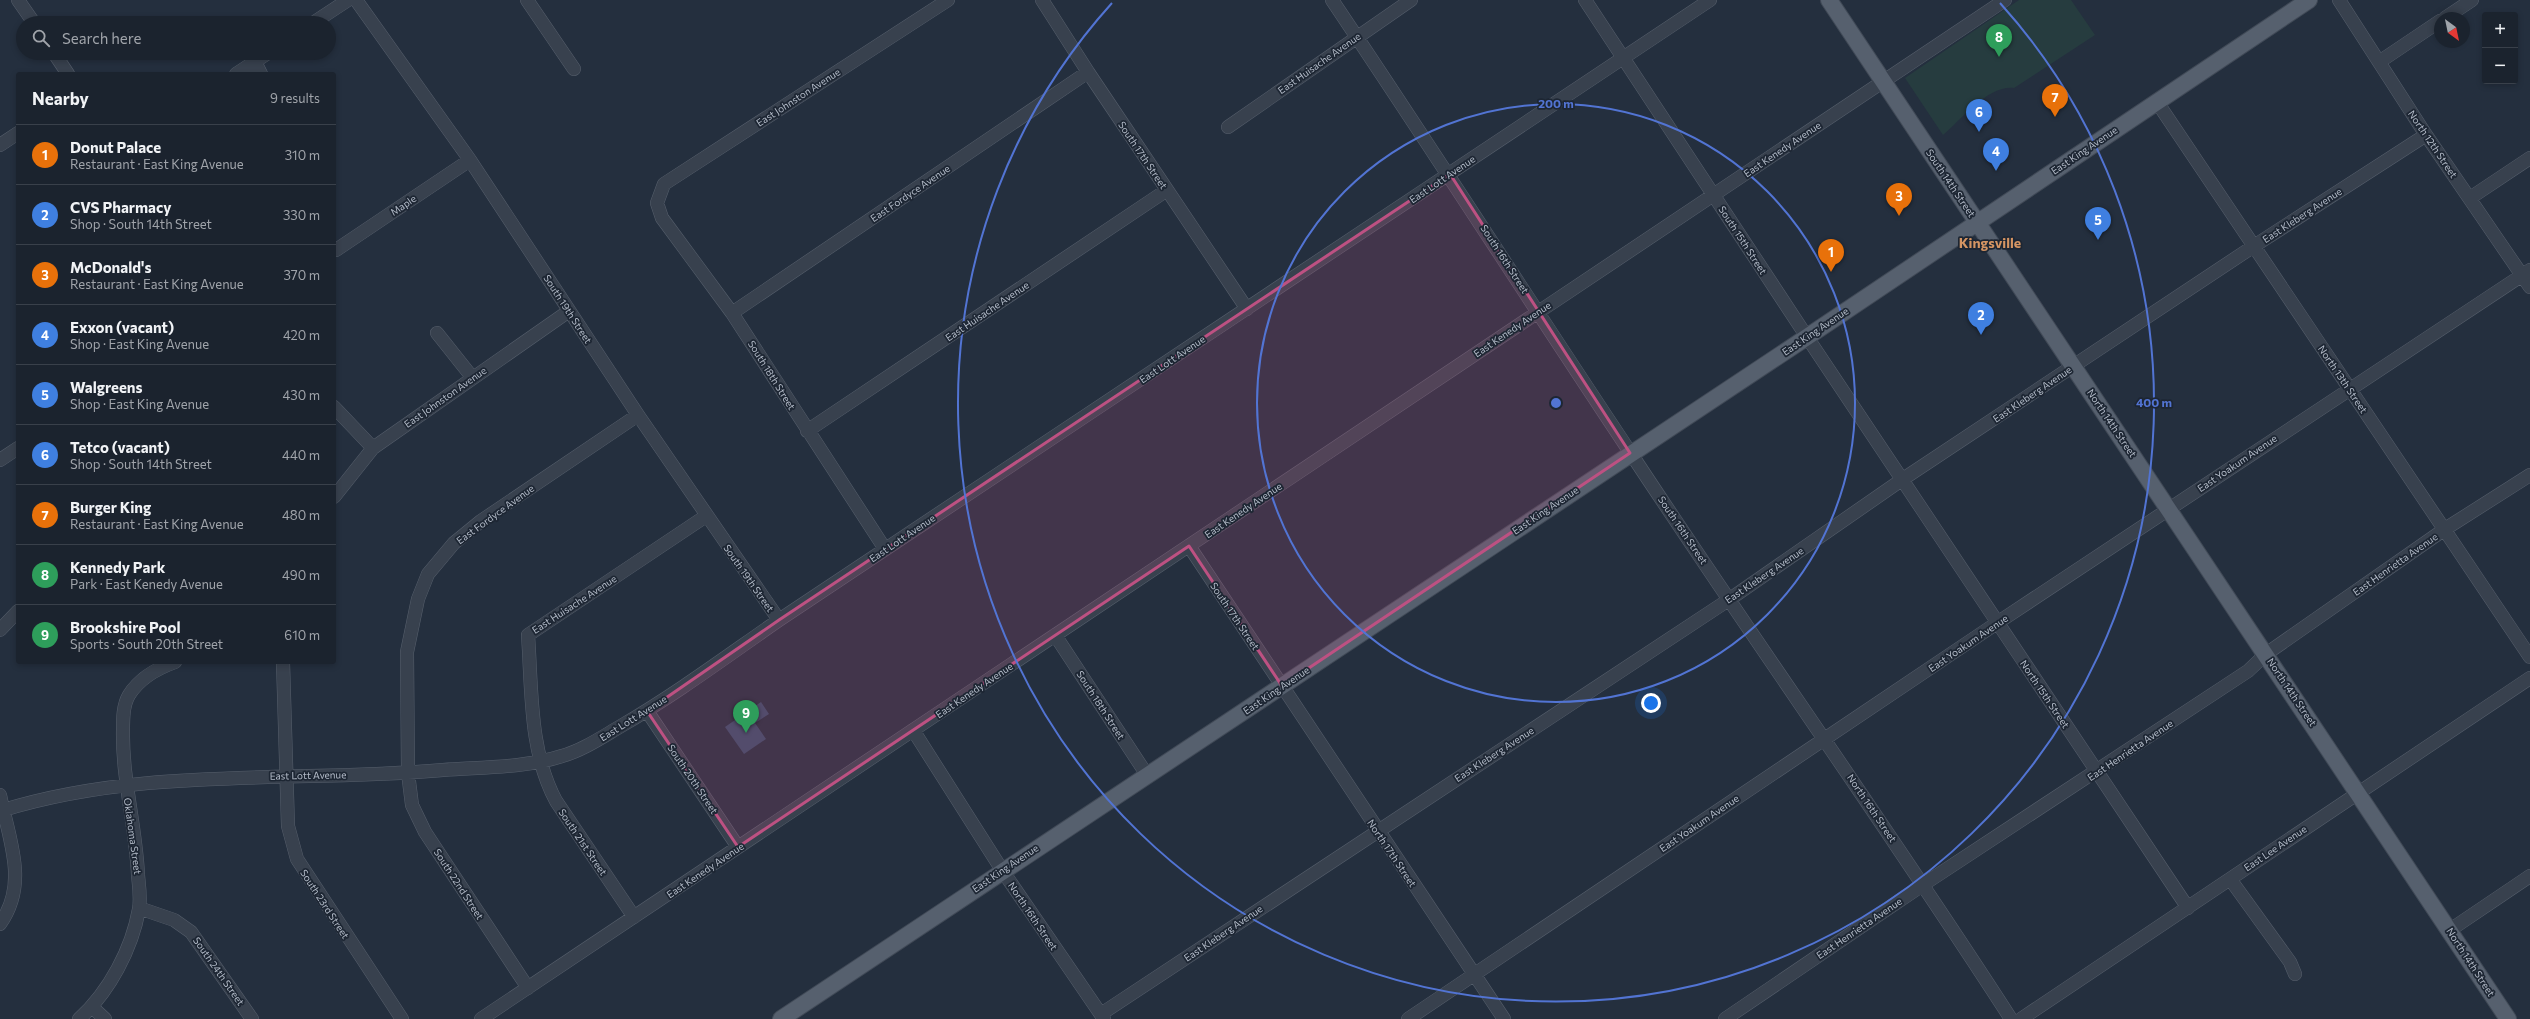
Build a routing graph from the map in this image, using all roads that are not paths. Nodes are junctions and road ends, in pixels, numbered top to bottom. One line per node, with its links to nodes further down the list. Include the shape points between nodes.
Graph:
1 (18, 0): 17 (street)
2 (348, 0): 18 (street)
3 (356, 0): 38 (street, South 19th Street)
4 (527, 0): 26 (street)
5 (948, 0): 43 (street, East Johnston Avenue, via 664,184)
6 (1042, 0): 30 (street, South 17th Street)
7 (1332, 0): 20 (street, South 16th Street)
8 (1411, 0): 20 (street, East Huisache Avenue)
9 (1585, 0): 21 (street, South 15th Street)
10 (1710, 0): 21 (street, East Lott Avenue)
11 (1829, 0): 31 (main road, South 14th Street)
12 (2005, 0): 31 (street, East Kenedy Avenue)
13 (2309, 0): 32 (main road, East King Avenue)
14 (2339, 0): 25 (street, North 12th Street)
15 (2472, 0): 16 (street)
16 (2454, 12)
17 (29, 16)
18 (324, 16)
19 (2434, 25): 25 (street)
20 (1356, 36): 33 (street, East Huisache Avenue); 39 (street, South 16th Street)
21 (1624, 57): 39 (street, East Lott Avenue); 41 (street, South 15th Street)
22 (59, 60): 27 (street)
23 (258, 60): 24 (street)
24 (255, 62): 28 (street); 29 (street)
25 (2379, 62): 35 (street, North 12th Street)
26 (574, 70)
27 (67, 72)
28 (239, 72)
29 (260, 72)
30 (1088, 72): 40 (street, South 17th Street); 52 (street, East Fordyce Avenue)
31 (1884, 81): 41 (street, East Kenedy Avenue); 44 (main road, South 14th Street)
32 (2157, 102): 44 (main road, East King Avenue); 45 (street, North 13th Street)
33 (1228, 127)
34 (16, 134): 36 (street)
35 (2426, 135): 42 (street, North 12th Street); 45 (street, East Kleberg Avenue)
36 (0, 145)
37 (2530, 158): 42 (street)
38 (470, 160): 46 (street, Maple); 50 (street, South 19th Street)
39 (1450, 174): 49 (street, East Lott Avenue); 51 (street, South 16th Street)
40 (1167, 190): 49 (street, South 17th Street); 60 (street, East Huisache Avenue)
41 (1714, 195): 51 (street, East Kenedy Avenue); 54 (street, South 15th Street)
42 (2470, 198): 47 (street, North 12th Street)
43 (657, 202): 52 (street, South 18th Street, via 662,218)
44 (1977, 222): 54 (main road, East King Avenue); 55 (main road, South 14th Street)
45 (2254, 246): 55 (street, East Kleberg Avenue); 57 (street, North 13th Street)
46 (336, 250)
47 (2526, 273): 48 (street, North 12th Street); 57 (street, East Yoakum Avenue)
48 (2530, 287)
49 (1247, 308): 72 (street, East Lott Avenue)
50 (569, 311): 56 (street, East Johnston Avenue); 59 (street, South 19th Street)
51 (1539, 312): 63 (street, South 16th Street); 71 (street, East Kenedy Avenue)
52 (732, 313): 60 (street, South 18th Street)
53 (437, 333): 56 (street)
54 (1806, 338): 63 (main road, East King Avenue); 66 (street, South 15th Street)
55 (2074, 366): 66 (street, East Kleberg Avenue); 68 (main road, North 14th Street)
56 (472, 377): 61 (street, East Johnston Avenue)
57 (2349, 389): 68 (street, East Yoakum Avenue); 70 (street, North 13th Street)
58 (336, 409): 61 (street)
59 (638, 415): 69 (street, South 19th Street); 90 (street, East Fordyce Avenue, via 454,542 428,574 418,599 407,652)
60 (807, 431): 72 (street, South 18th Street)
61 (373, 448): 67 (street, East Johnston Avenue)
62 (16, 449): 64 (street)
63 (1630, 453): 73 (street, South 16th Street); 84 (main road, East King Avenue)
64 (0, 460)
65 (2530, 475): 70 (street, East Henrietta Avenue)
66 (1903, 479): 73 (street, East Kleberg Avenue); 76 (street, North 15th Street)
67 (336, 494)
68 (2169, 509): 76 (street, East Yoakum Avenue); 79 (main road, North 14th Street)
69 (706, 516): 75 (street, South 19th Street); 88 (street, East Huisache Avenue, via 528,635 534,728)
70 (2445, 529): 79 (street, East Henrietta Avenue); 80 (street, North 13th Street)
71 (1188, 546): 78 (street, East Kenedy Avenue); 84 (street, South 17th Street)
72 (885, 549): 75 (street, East Lott Avenue)
73 (1730, 599): 87 (street, North 16th Street); 97 (street, East Kleberg Avenue)
74 (16, 613): 77 (street)
75 (779, 620): 85 (street, East Lott Avenue)
76 (1997, 623): 87 (street, East Yoakum Avenue); 89 (street, North 15th Street)
77 (0, 630)
78 (1055, 635): 86 (street, East Kenedy Avenue); 92 (street, South 18th Street)
79 (2266, 654): 89 (street, East Henrietta Avenue, via 2248,671); 94 (main road, North 14th Street)
80 (2530, 657)
81 (171, 664): 93 (street, Oklahoma Street, via 152,673 128,696 123,716)
82 (283, 664): 91 (street)
83 (2530, 678): 94 (street, East Lee Avenue)
84 (1282, 686): 92 (main road, East King Avenue); 97 (street, North 17th Street)
85 (647, 711): 88 (street, East Lott Avenue, via 585,747); 98 (street, South 20th Street)
86 (913, 730): 98 (street, East Kenedy Avenue); 99 (street, North 16th Street)
87 (1825, 738): 102 (street, North 16th Street); 109 (street, East Yoakum Avenue)
88 (541, 762): 90 (street, East Lott Avenue); 105 (street, South 21st Street, via 546,782 556,801)
89 (2098, 772): 102 (street, East Henrietta Avenue); 104 (street, North 15th Street)
90 (408, 773): 91 (street, East Lott Avenue); 110 (street, South 22nd Street, via 412,805 425,832)
91 (287, 775): 93 (street, East Lott Avenue); 116 (street, South 23rd Street, via 288,826 297,859)
92 (1147, 775): 99 (main road, East King Avenue)
93 (126, 784): 96 (street, East Lott Avenue); 103 (street, Oklahoma Street, via 138,859)
94 (2358, 792): 101 (street, East Lee Avenue); 107 (main road, North 14th Street)
95 (0, 795): 96 (street)
96 (2, 810): 106 (street, via 16,872 13,900)
97 (1377, 831): 109 (street, North 17th Street); 112 (street, East Kleberg Avenue)
98 (738, 847): 105 (street, East Kenedy Avenue)
99 (1002, 870): 112 (street, North 16th Street); 118 (main road, East King Avenue)
100 (2530, 876): 107 (street)
101 (2230, 879): 104 (street, East Lee Avenue); 108 (street, via 2290,962)
102 (1924, 884): 121 (street, East Henrietta Avenue); 122 (street, North 16th Street)
103 (139, 908): 111 (street, Oklahoma Street, via 121,961); 115 (street, South 24th Street, via 174,920 191,932)
104 (2188, 908): 123 (street, East Lee Avenue)
105 (634, 917): 110 (street, East Kenedy Avenue)
106 (0, 924)
107 (2450, 930): 124 (main road, North 14th Street)
108 (2295, 974)
109 (1474, 975): 119 (street, East Yoakum Avenue); 120 (street, North 17th Street)
110 (528, 988): 117 (street, East Kenedy Avenue)
111 (92, 1007): 113 (street, Oklahoma Street); 114 (street)
112 (1103, 1017)
113 (79, 1019)
114 (105, 1019)
115 (252, 1019)
116 (402, 1019)
117 (481, 1019)
118 (781, 1019)
119 (1408, 1019)
120 (1504, 1019)
121 (1725, 1019)
122 (2011, 1019)
123 (2021, 1019)
124 (2508, 1019)

